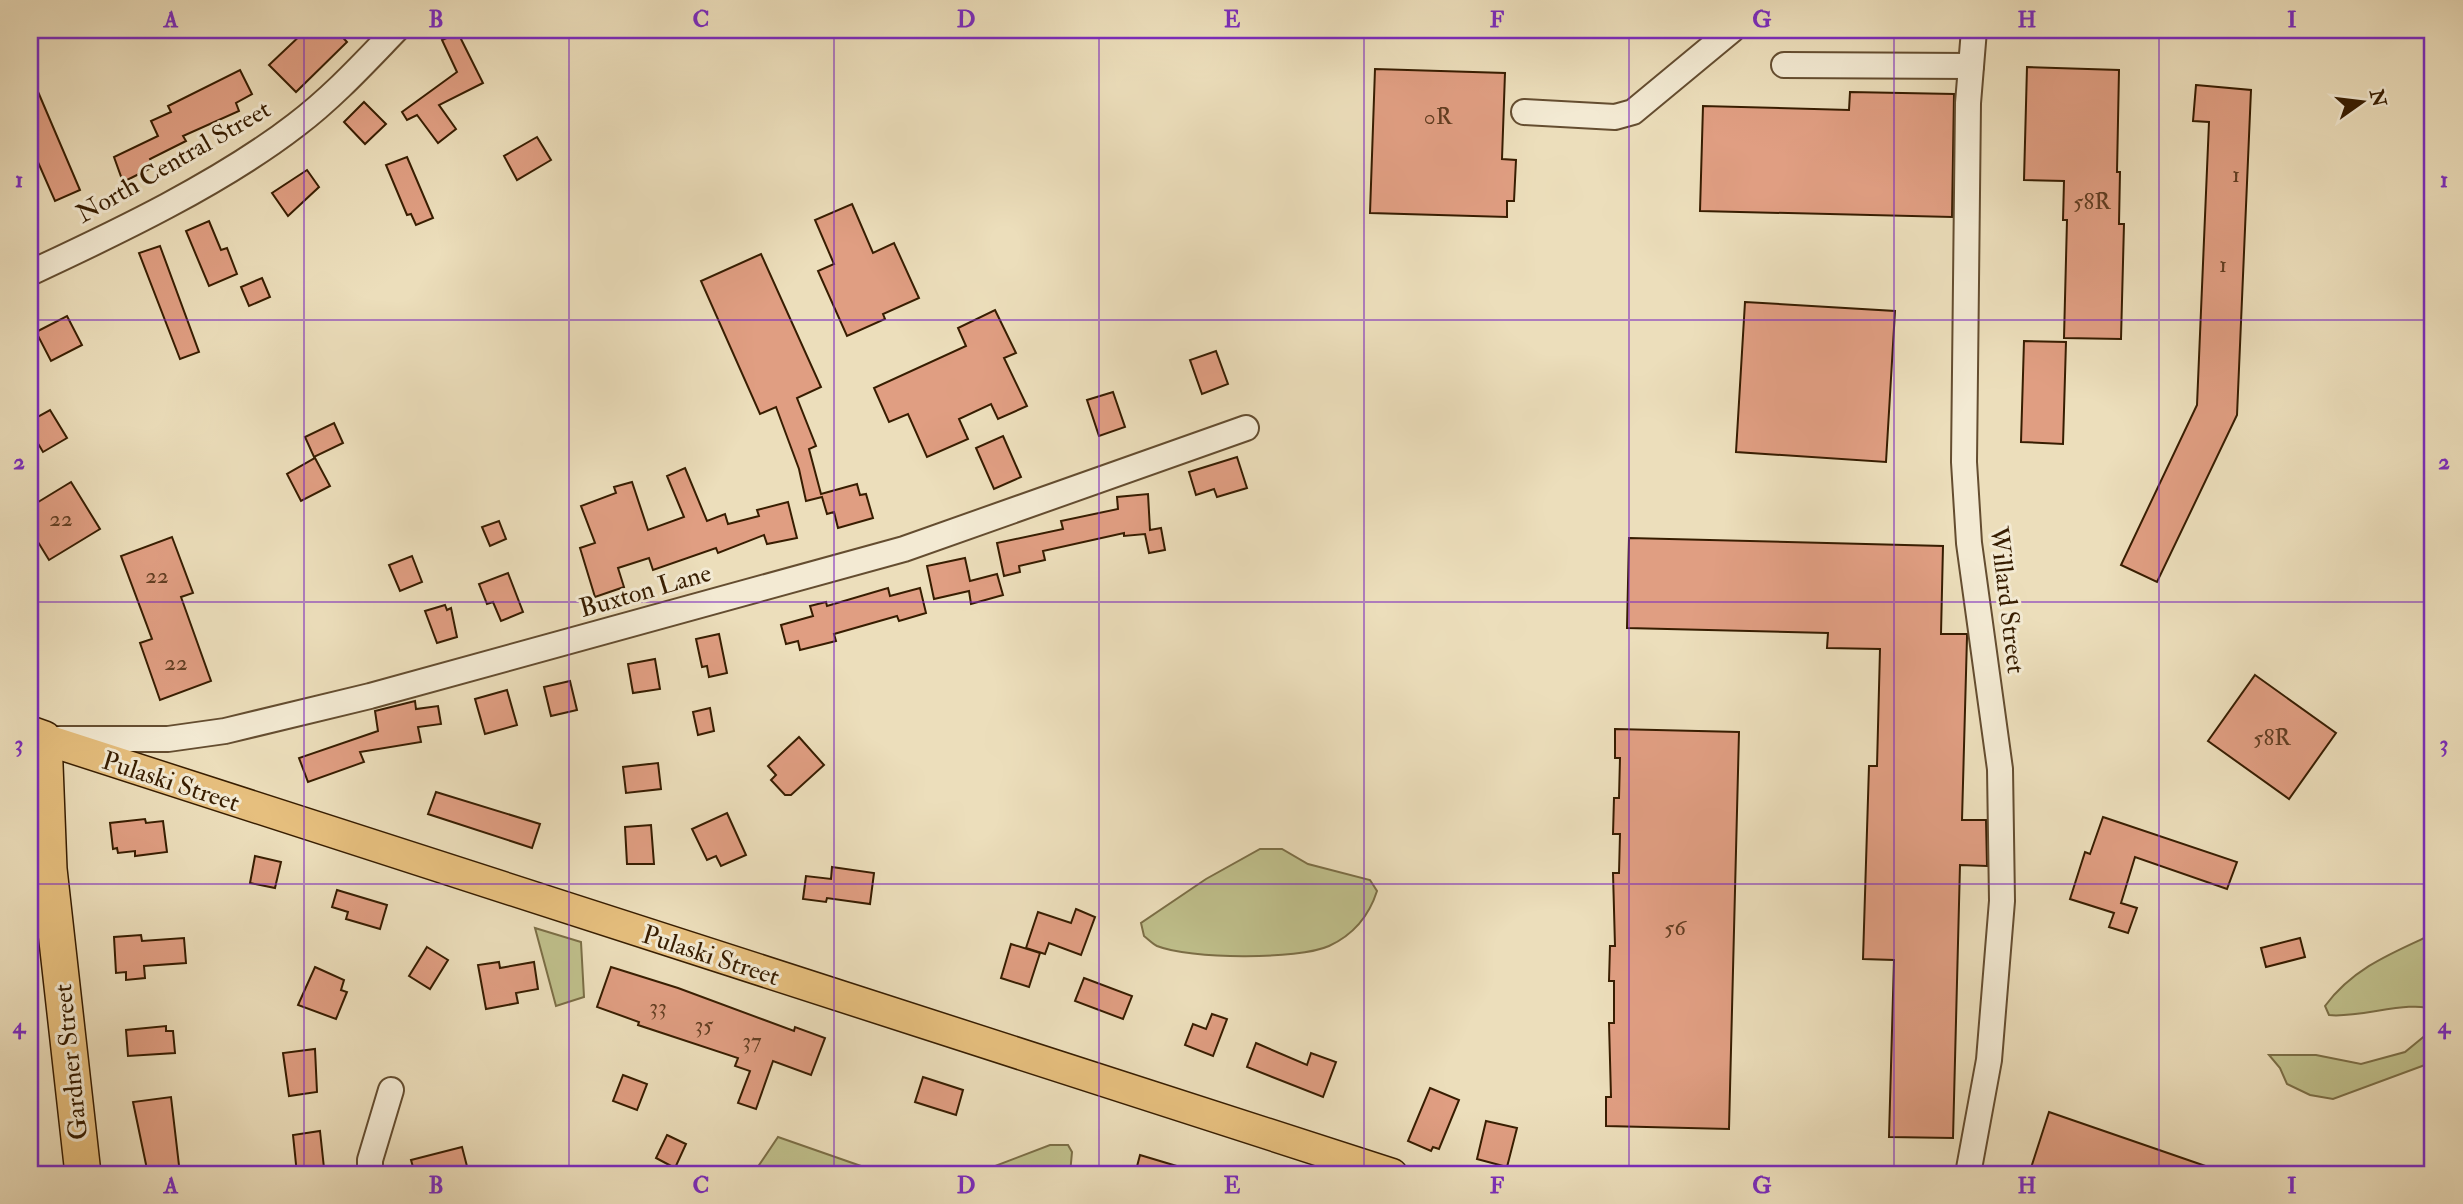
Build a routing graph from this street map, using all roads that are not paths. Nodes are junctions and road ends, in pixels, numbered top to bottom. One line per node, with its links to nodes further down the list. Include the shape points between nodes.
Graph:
1 (396, 30): 7 (street, North Central Street, via 294,127 194,190)
2 (1732, 30): 6 (street, via 1633,112 1615,117)
3 (1974, 30): 5 (street, Willard Street)
4 (1784, 65): 5 (street)
5 (1971, 66): 14 (street, Willard Street, via 1964,462 1969,543 2000,769 2002,901 1989,1060)
6 (1524, 113)
7 (30, 273)
8 (1246, 428): 9 (street, Buxton Lane, via 904,549 320,709 168,739)
9 (37, 736): 11 (highway, Gardner Street); 13 (main road, Pulaski Street)
10 (391, 1090): 12 (street)
11 (83, 1174)
12 (370, 1174)
13 (1392, 1174)
14 (1968, 1174)

